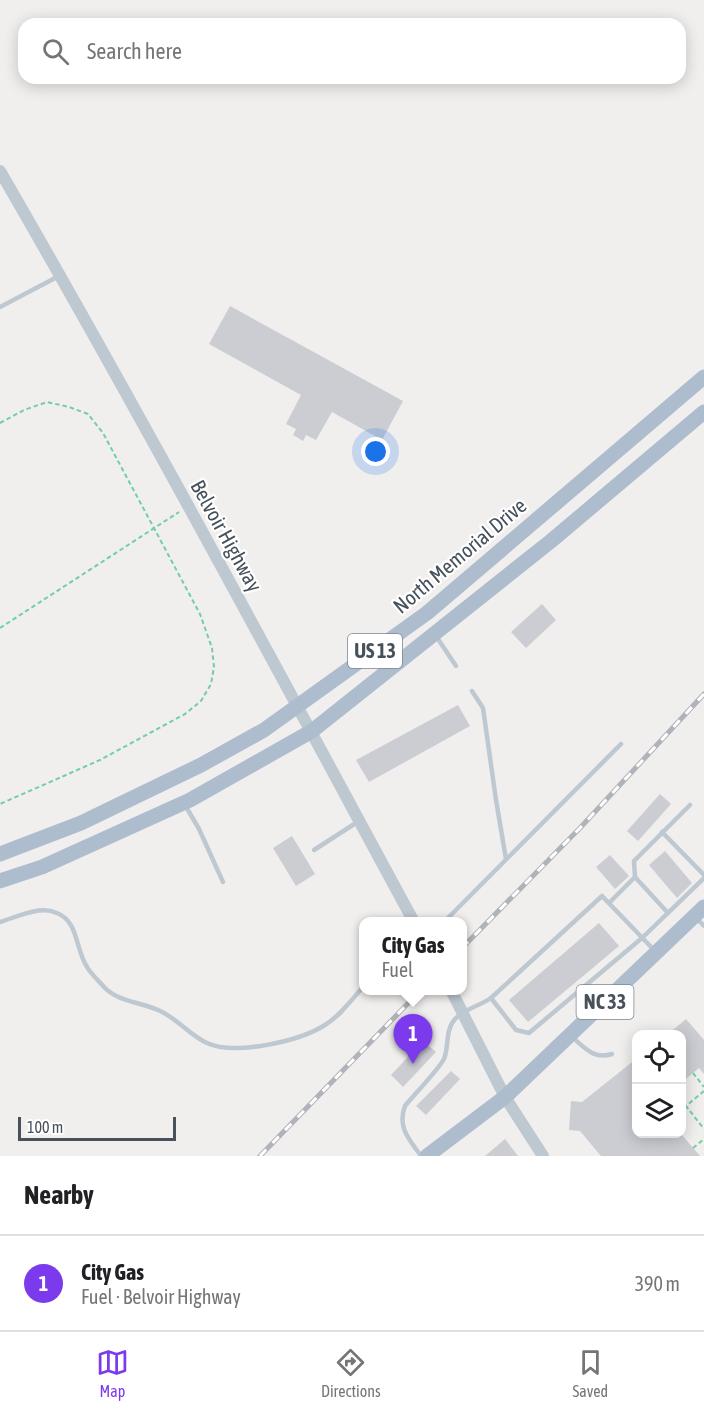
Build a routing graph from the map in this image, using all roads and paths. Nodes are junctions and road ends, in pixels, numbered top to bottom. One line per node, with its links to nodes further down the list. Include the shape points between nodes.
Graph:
1 (0, 171): 2 (street, Belvoir Highway)
2 (60, 276): 3 (lane); 7 (street, Belvoir Highway)
3 (0, 306)
4 (704, 377): 13 (main road, North Memorial Drive / US 13, via 427,613)
5 (704, 412): 10 (main road, North Memorial Drive / US 13)
6 (0, 423): 8 (path, via 47,402 87,414 103,433)
7 (187, 507): 8 (path); 13 (street, Belvoir Highway)
8 (155, 528): 9 (path); 17 (path, via 200,614 212,648 211,684 201,701 185,714 100,760)
9 (0, 628)
10 (435, 634): 11 (lane); 14 (main road, North Memorial Drive / US 13)
11 (456, 666)
12 (472, 691): 23 (lane, via 483,708)
13 (298, 706): 14 (street, Belvoir Highway); 22 (main road, North Memorial Drive / US 13, via 264,730 191,770 81,823)
14 (312, 731): 16 (main road, North Memorial Drive / US 13); 19 (street, Belvoir Highway)
15 (621, 744): 23 (lane)
16 (184, 803): 26 (main road, North Memorial Drive / US 13, via 42,867); 27 (lane)
17 (0, 804)
18 (690, 805): 20 (lane)
19 (359, 822): 21 (lane); 31 (street, Belvoir Highway)
20 (662, 832): 24 (lane, via 634,861); 25 (lane)
21 (314, 850)
22 (0, 854)
23 (506, 859): 32 (lane)
24 (636, 877): 28 (lane); 29 (lane)
25 (704, 877): 29 (lane)
26 (0, 881)
27 (224, 882)
28 (609, 903): 34 (lane); 38 (lane, via 602,896)
29 (668, 913): 34 (lane)
30 (701, 916): 35 (main road, NC 33)
31 (412, 917)
32 (448, 917)
33 (0, 922): 36 (lane, via 34,910 56,912 73,927 86,965 106,989 130,1002 159,1010 217,1047 247,1047 306,1035 329,1022)
34 (642, 938): 35 (lane); 38 (lane, via 529,1033 516,1030)
35 (656, 953): 40 (main road, NC 33)
36 (359, 990)
37 (453, 995): 39 (street)
38 (491, 998): 39 (lane)
39 (462, 1013): 44 (street); 50 (lane, via 449,1029 444,1059 401,1116 402,1130)
40 (570, 1035): 41 (lane, via 595,1056); 44 (main road, NC 33)
41 (612, 1054)
42 (693, 1073): 43 (path)
43 (704, 1089): 45 (path)
44 (505, 1097): 51 (main road, NC 33); 52 (street)
45 (686, 1104)
46 (686, 1108): 47 (path)
47 (704, 1130)
48 (704, 1139): 49 (path)
49 (693, 1148)
50 (421, 1156)
51 (427, 1156)
52 (543, 1156)

